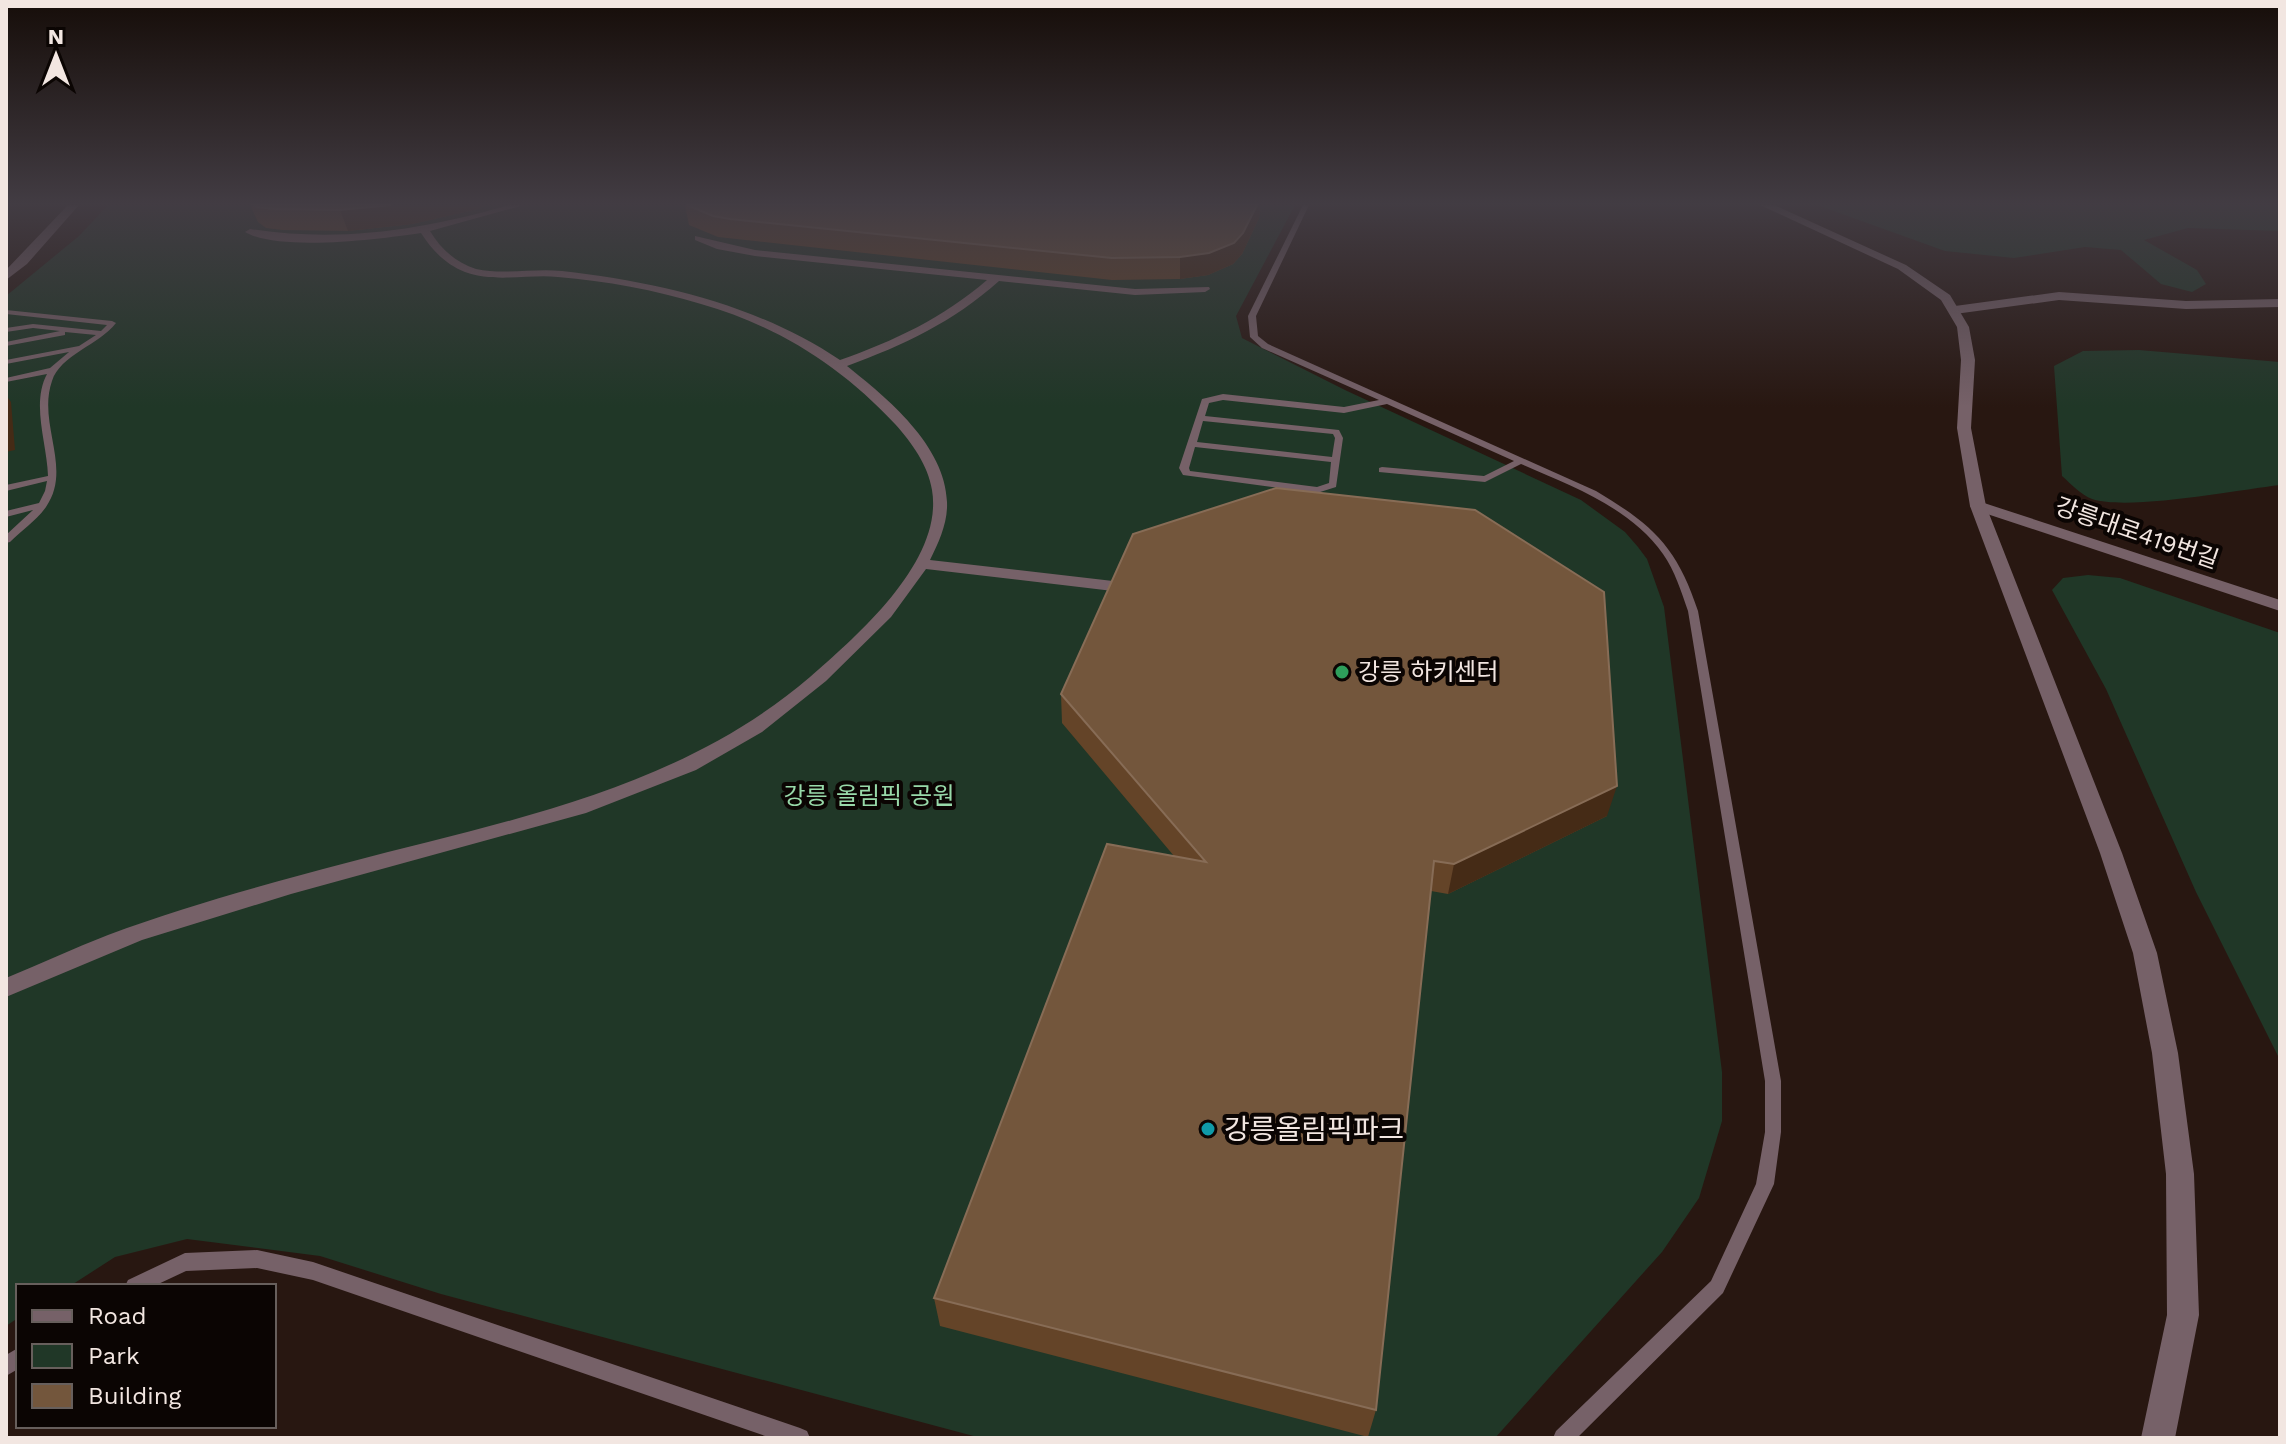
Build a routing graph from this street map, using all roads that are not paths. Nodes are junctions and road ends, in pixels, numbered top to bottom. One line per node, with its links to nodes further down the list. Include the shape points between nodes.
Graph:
1 (528, 272): 16 (street, via 674,291 732,308 782,329)
2 (942, 272): 5 (street)
3 (1273, 272): 19 (lane, via 1252,316 1254,337)
4 (1910, 272): 8 (street)
5 (996, 278): 6 (street, via 1135,292); 16 (street, via 938,325)
6 (1205, 289)
7 (2280, 303): 8 (street, via 2186,305 2059,296)
8 (1955, 310): 28 (street, via 1968,360 1964,428)
9 (6, 312): 12 (lane, via 112,323)
10 (6, 330): 11 (lane)
11 (75, 330): 12 (lane); 13 (lane)
12 (101, 333): 14 (lane)
13 (6, 344)
14 (82, 347): 15 (lane); 17 (lane)
15 (6, 362)
16 (838, 365): 31 (street, via 898,419 929,456 939,487 940,521)
17 (53, 370): 18 (lane); 25 (lane, via 42,400)
18 (6, 380)
19 (1387, 401): 20 (lane, via 1344,410 1213,397 1205,401); 23 (lane)
20 (1200, 418): 21 (lane); 22 (lane, via 1336,432)
21 (1192, 444): 22 (lane); 22 (lane, via 1184,468 1193,476 1328,488)
22 (1337, 460)
23 (1520, 461): 24 (lane, via 1485,479); 37 (lane, via 1593,493 1644,527 1683,577 1773,1081 1765,1184 1717,1287)
24 (1382, 470)
25 (54, 477): 26 (lane); 27 (lane)
26 (6, 488)
27 (43, 504): 29 (lane); 30 (lane)
28 (1978, 506): 33 (street, 강릉대로419번길); 38 (street, via 2111,853 2145,953 2165,1053 2180,1174 2183,1315)
29 (6, 514)
30 (6, 540)
31 (923, 564): 32 (street); 34 (street, via 886,616 828,671 746,735 693,764 512,829 294,885 130,936)
32 (1113, 586)
33 (2280, 606)
34 (6, 988)
35 (138, 1284): 36 (lane, via 185,1262 257,1259 313,1271)
36 (796, 1438)
37 (1563, 1438)
38 (2158, 1438)

